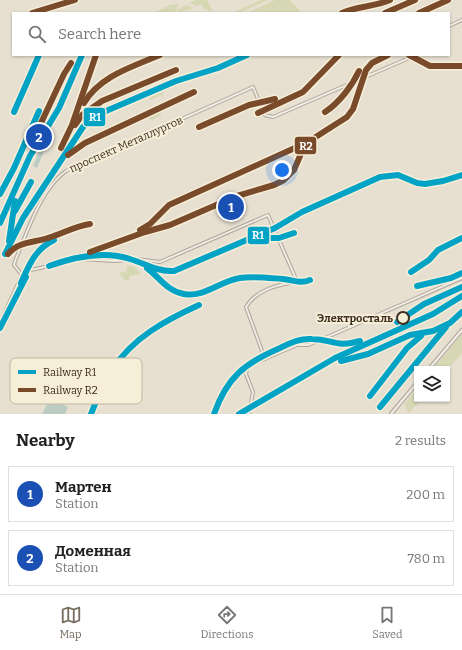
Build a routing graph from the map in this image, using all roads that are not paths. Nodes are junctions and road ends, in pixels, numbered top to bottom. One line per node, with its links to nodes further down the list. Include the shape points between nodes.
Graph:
1 (462, 20): 2 (street)
2 (450, 26)
3 (414, 56): 4 (street, проспект Металлургов, via 273,117 266,115 253,87 66,170 46,193 15,261 14,265)
4 (22, 275): 6 (street); 8 (street, via 26,271 82,259 136,259 160,262 268,215 296,280 283,282 262,292 246,307)
5 (462, 278): 8 (street, via 308,345 297,346)
6 (0, 323)
7 (462, 330): 9 (street)
8 (265, 359): 11 (street, via 247,369 246,374 254,392)
9 (432, 366)
10 (414, 387): 12 (street)
11 (249, 414)
12 (391, 414)

